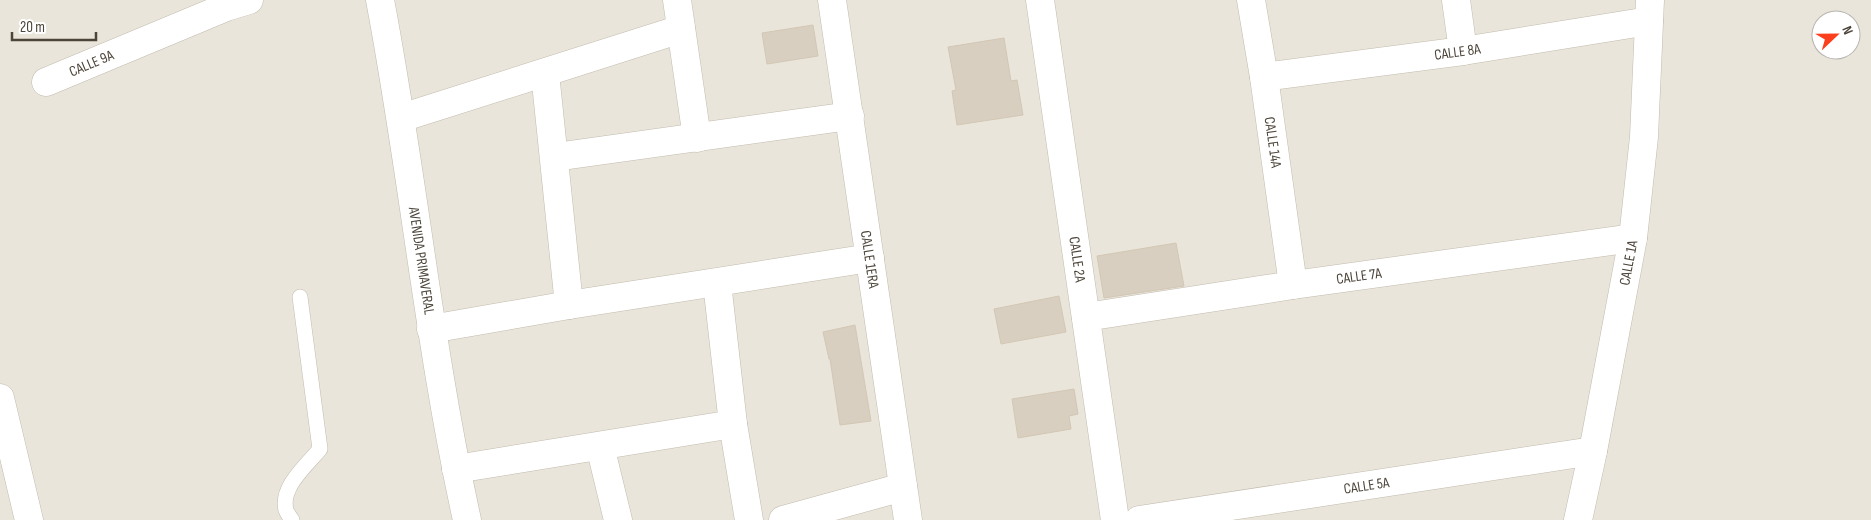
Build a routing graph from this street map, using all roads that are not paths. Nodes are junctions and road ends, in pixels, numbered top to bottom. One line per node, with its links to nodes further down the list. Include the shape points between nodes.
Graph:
1 (380, 0): 15 (street, AVENIDA PRIMAVERAL)
2 (677, 0): 9 (street)
3 (832, 0): 14 (street, CALLE 1ERA)
4 (1040, 0): 24 (street, CALLE 2A)
5 (1251, 0): 12 (street, CALLE 14A)
6 (1456, 0): 10 (street)
7 (233, 2): 13 (street, CALLE 9A)
8 (1650, 10): 10 (street, CALLE 8A); 18 (street, CALLE 1A, via 1644,136)
9 (681, 29): 11 (street); 16 (street)
10 (1463, 51): 12 (street, CALLE 8A)
11 (545, 73): 15 (street); 17 (street)
12 (1264, 77): 21 (street, CALLE 14A)
13 (46, 82)
14 (850, 116): 16 (street); 19 (street, CALLE 1ERA)
15 (401, 118): 25 (street, AVENIDA PRIMAVERAL)
16 (697, 138): 17 (street)
17 (554, 157): 23 (street)
18 (1633, 238): 21 (street, CALLE 7A); 29 (street, CALLE 1A)
19 (870, 258): 20 (street); 31 (street, CALLE 1ERA)
20 (717, 283): 23 (street); 27 (street)
21 (1293, 285): 24 (street, CALLE 7A)
22 (300, 297): 33 (lane, via 320,449 291,484 286,495 286,510)
23 (569, 305): 25 (street)
24 (1086, 318): 39 (street, CALLE 2A)
25 (431, 329): 30 (street, AVENIDA PRIMAVERAL)
26 (0, 398): 32 (street)
27 (734, 424): 28 (street); 36 (street)
28 (600, 446): 30 (street); 35 (street)
29 (1593, 451): 40 (street, CALLE 5A); 41 (street, CALLE 1A)
30 (456, 469): 34 (street, AVENIDA PRIMAVERAL)
31 (903, 487): 37 (street); 38 (street, CALLE 1ERA)
32 (29, 520)
33 (292, 520)
34 (467, 520)
35 (618, 520)
36 (750, 520)
37 (783, 520)
38 (908, 520)
39 (1115, 520)
40 (1140, 520)
41 (1578, 520)

